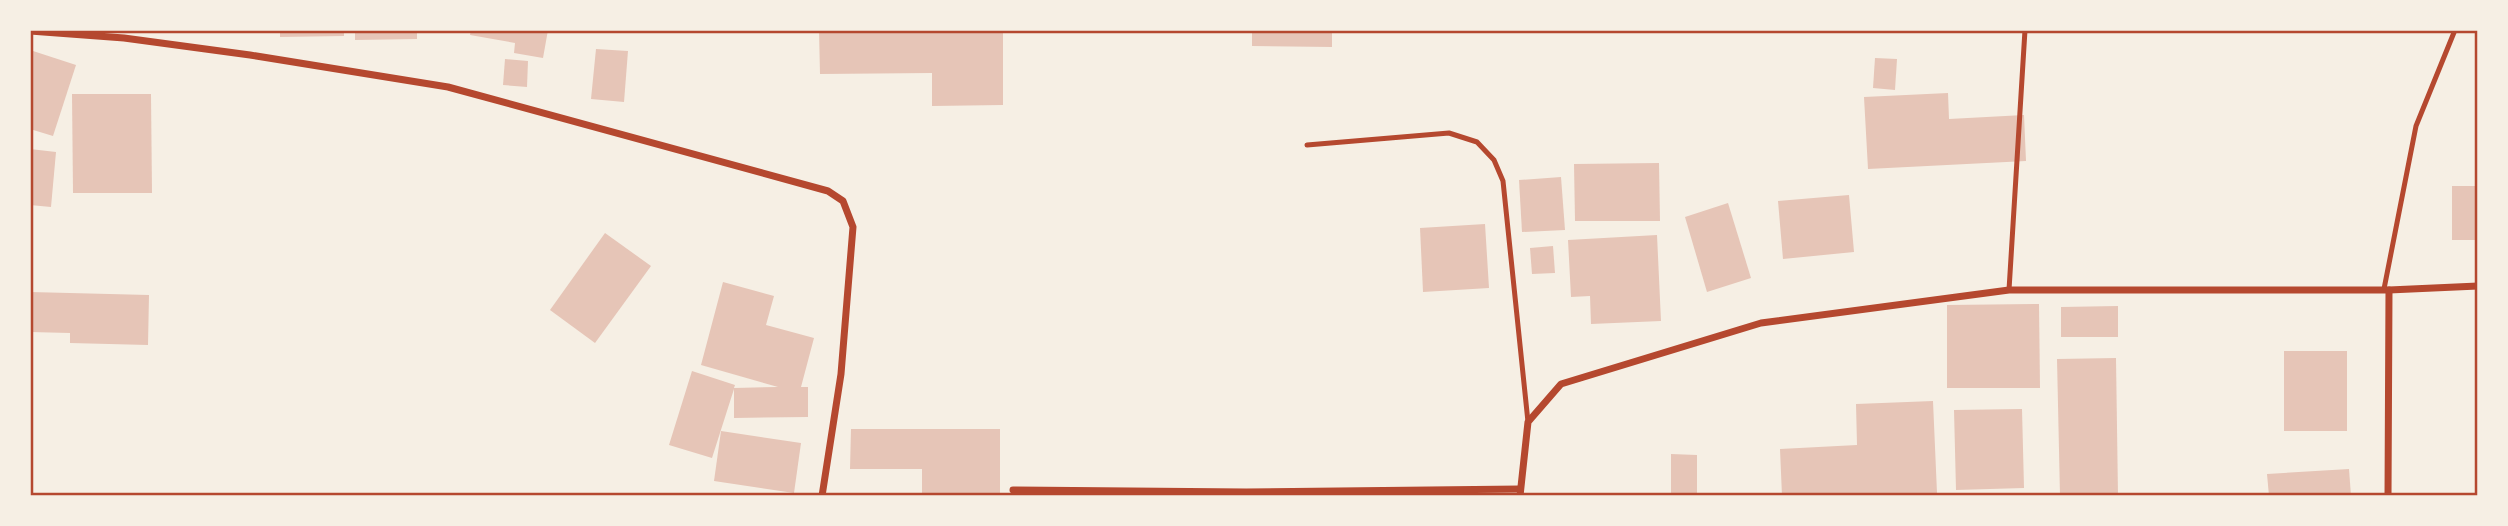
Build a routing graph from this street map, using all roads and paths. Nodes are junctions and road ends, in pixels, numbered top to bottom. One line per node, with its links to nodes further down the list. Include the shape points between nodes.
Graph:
1 (2025, 30): 7 (lane)
2 (2455, 30): 6 (lane, via 2416,126)
3 (30, 31): 11 (street, via 124,38 448,87 828,191 843,201 853,227 841,374)
4 (1307, 145): 8 (lane, via 1449,133 1477,142 1494,160 1503,181)
5 (2478, 286): 6 (street)
6 (2386, 289): 7 (street); 12 (street)
7 (2009, 290): 8 (street, via 1761,323 1562,384)
8 (1528, 422): 10 (street)
9 (1013, 490): 10 (street)
10 (1520, 493)
11 (822, 496)
12 (2388, 496)

